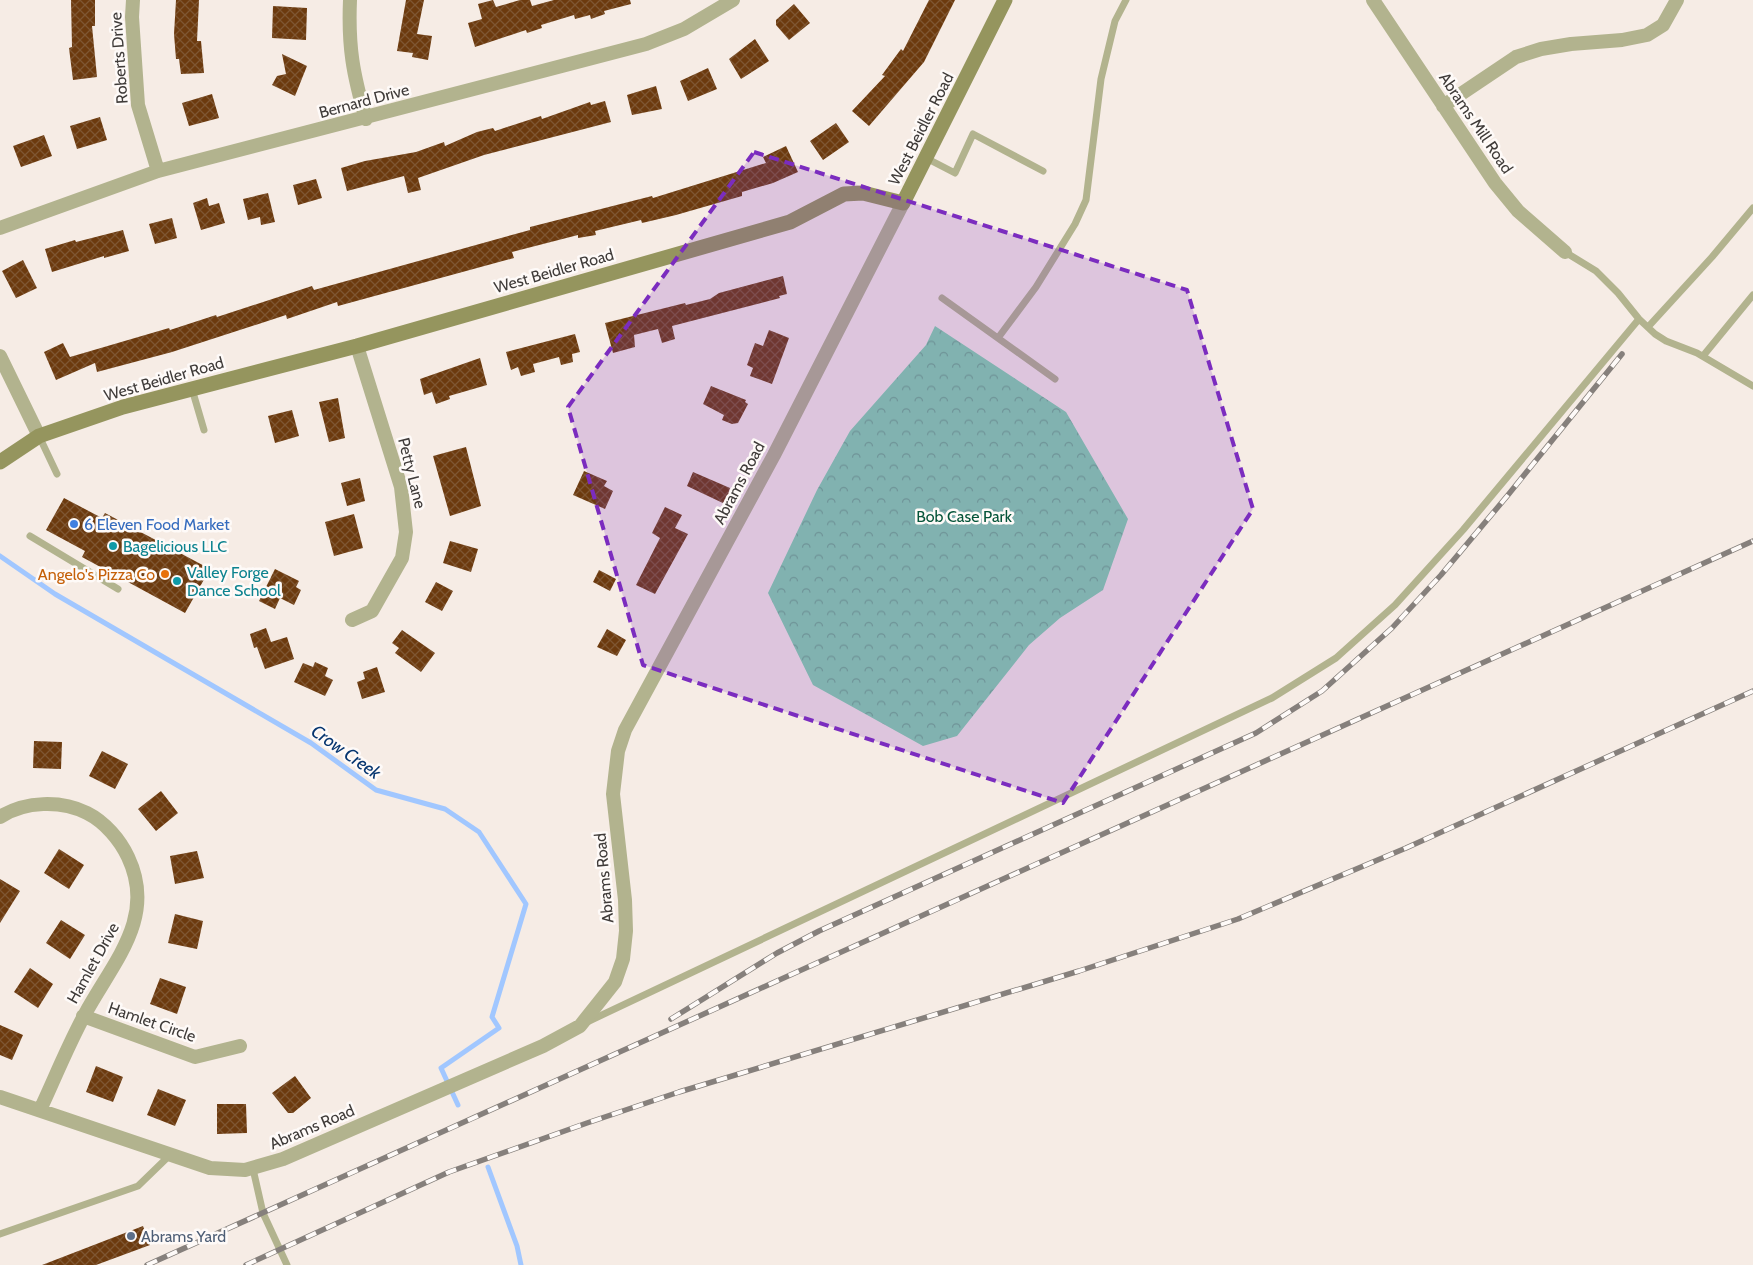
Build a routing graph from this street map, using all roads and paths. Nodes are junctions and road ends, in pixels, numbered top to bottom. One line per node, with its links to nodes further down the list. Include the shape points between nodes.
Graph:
1 (133, 0): 11 (street, Roberts Drive, via 138,105)
2 (350, 0): 9 (street, via 348,38 354,77)
3 (733, 0): 9 (street, Bernard Drive, via 684,30 646,44)
4 (1004, 0): 10 (street, West Beidler Road)
5 (1126, 0): 21 (lane, via 1115,21 1101,79 1086,200 1036,287)
6 (1373, 0): 8 (street, Abrams Mill Road)
7 (1677, 0): 8 (street, via 1663,25 1647,36 1564,45 1516,57)
8 (1443, 106): 16 (street, Abrams Mill Road, via 1494,183 1518,211)
9 (366, 118): 11 (street, Bernard Drive)
10 (926, 158): 12 (lane, via 955,172 973,134); 13 (street, West Beidler Road)
11 (158, 171): 15 (street, Bernard Drive)
12 (1044, 171)
13 (904, 203): 22 (street, West Beidler Road, via 863,193 844,194 790,222); 37 (street, Abrams Road, via 774,455 625,730 618,751 613,794 626,900 623,958 615,982)
14 (1753, 208): 20 (lane)
15 (0, 228)
16 (1565, 252): 19 (lane, via 1596,271)
17 (1753, 295): 24 (lane)
18 (942, 298): 21 (lane)
19 (1639, 319): 20 (lane); 37 (lane, via 1463,530 1395,605 1336,658 1272,698)
20 (1648, 327): 24 (lane, via 1666,341)
21 (998, 338): 25 (lane)
22 (357, 346): 27 (street, West Beidler Road); 34 (street, Petty Lane, via 401,487 406,532 402,558 372,611)
23 (0, 356): 29 (street)
24 (1703, 356): 26 (lane)
25 (1055, 379)
26 (1753, 386)
27 (192, 389): 28 (lane); 29 (street, West Beidler Road, via 123,407)
28 (204, 430)
29 (39, 436): 30 (street, West Beidler Road); 31 (lane)
30 (0, 462)
31 (57, 474)
32 (30, 536): 33 (lane)
33 (118, 589)
34 (352, 620)
35 (0, 816): 36 (street, Hamlet Drive, via 30,806 66,804 97,818 124,848 129,859 139,889 134,923)
36 (83, 1016): 38 (street, Hamlet Circle, via 195,1057); 40 (street, Hamlet Drive)
37 (580, 1026): 42 (street, Abrams Road, via 461,1082 273,1164)
38 (240, 1046)
39 (0, 1097): 40 (street, Abrams Road)
40 (40, 1110): 41 (street, Abrams Road)
41 (172, 1154): 42 (street, Abrams Road, via 219,1170); 43 (lane, via 138,1186)
42 (253, 1169): 44 (lane, via 263,1213)
43 (0, 1234)
44 (287, 1265)

